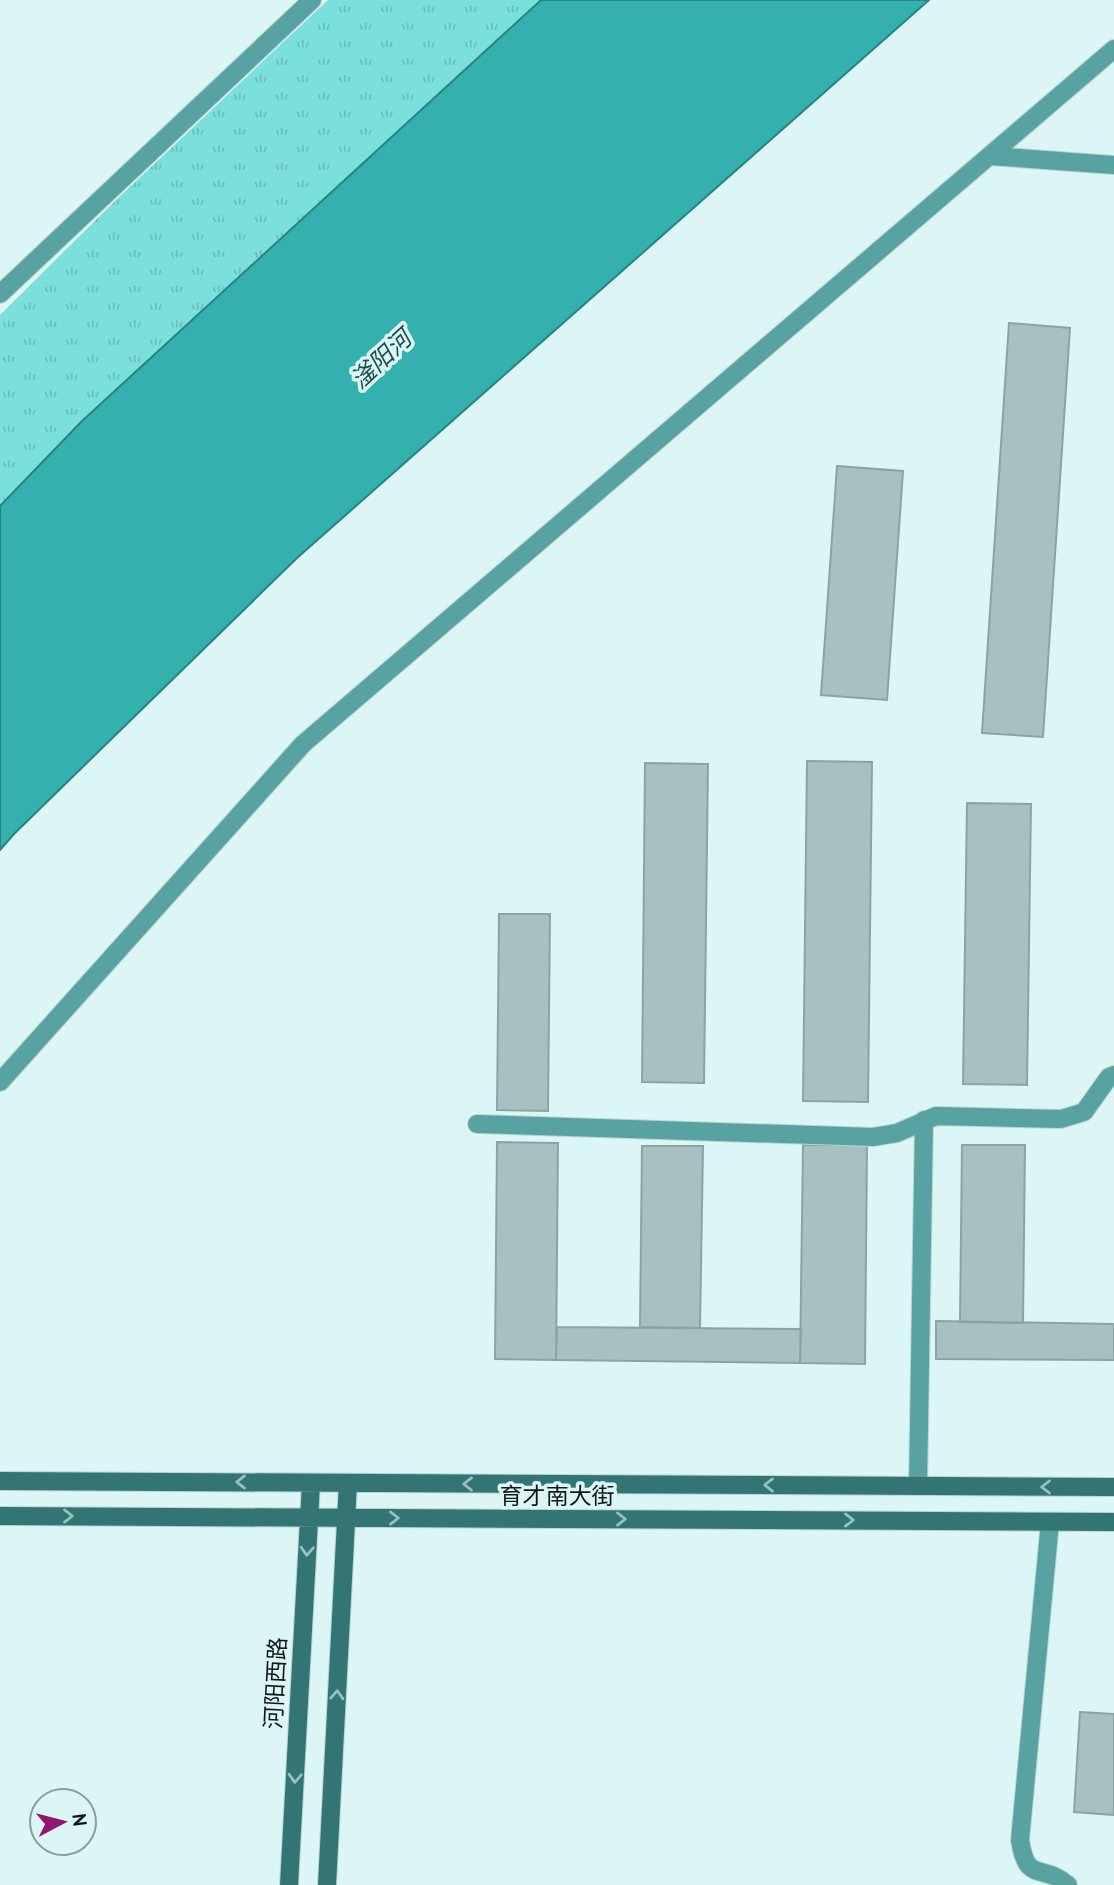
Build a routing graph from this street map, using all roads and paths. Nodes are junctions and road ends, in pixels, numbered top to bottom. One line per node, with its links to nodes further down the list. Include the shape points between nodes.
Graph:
1 (312, 0): 5 (street)
2 (1114, 49): 3 (street)
3 (990, 156): 4 (street); 7 (street, via 303,744)
4 (1114, 165)
5 (0, 294)
6 (1114, 1075): 8 (street, via 1084,1112 1061,1119 936,1116)
7 (0, 1082)
8 (924, 1120): 9 (street, via 897,1133 873,1137); 13 (street)
9 (477, 1124)
10 (0, 1481): 11 (main road, 育才南大街, one-way to 10)
11 (311, 1483): 12 (main road, 育才南大街); 16 (main road, 河阳西路)
12 (348, 1483): 13 (main road, 育才南大街, one-way to 12); 17 (main road)
13 (918, 1486): 14 (main road, 育才南大街, one-way to 13)
14 (1114, 1487)
15 (0, 1516): 16 (main road, 育才南大街, one-way to 16)
16 (309, 1517): 17 (main road, 育才南大街); 20 (main road, 河阳西路, one-way to 20)
17 (346, 1518): 18 (main road, 育才南大街, one-way to 18); 21 (main road, one-way to 17)
18 (1050, 1521): 19 (main road, 育才南大街); 22 (street, via 1020,1840 1023,1862 1032,1873)
19 (1114, 1522)
20 (289, 1885)
21 (327, 1885)
22 (1068, 1885)

